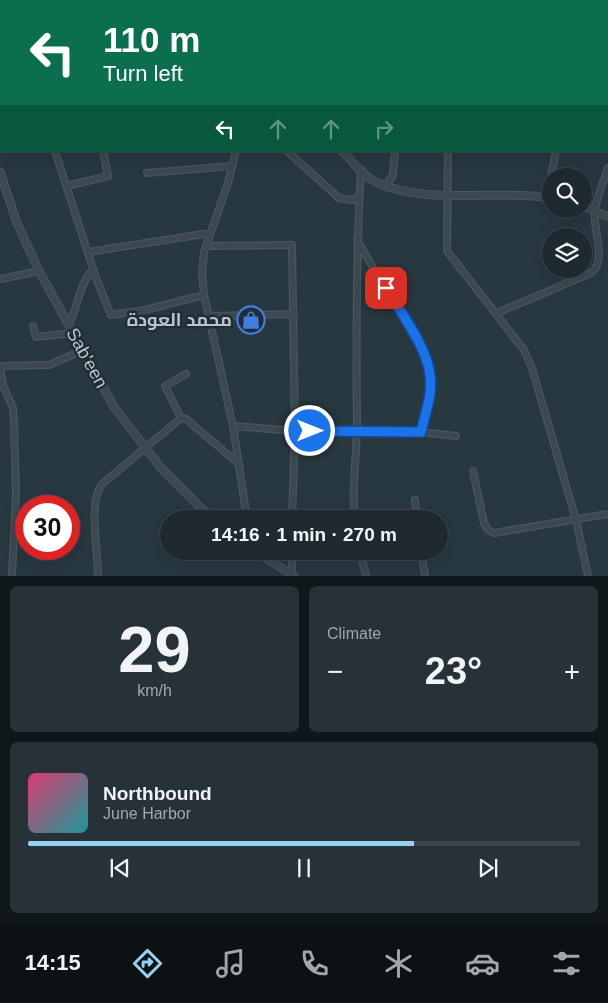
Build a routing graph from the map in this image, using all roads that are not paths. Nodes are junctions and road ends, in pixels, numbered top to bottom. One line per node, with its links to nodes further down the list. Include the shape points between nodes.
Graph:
1 (55, 152): 15 (street)
2 (103, 152): 15 (street, via 108,176)
3 (236, 152): 9 (street)
4 (288, 152): 19 (street, via 339,198)
5 (343, 152): 12 (street)
6 (395, 152): 16 (street, via 393,175)
7 (448, 152): 17 (street)
8 (556, 152): 10 (street)
9 (232, 166): 14 (street); 23 (street)
10 (553, 168)
11 (608, 168): 21 (street)
12 (360, 169): 16 (street, via 375,182); 19 (street)
13 (0, 172): 28 (street, Sab'een, via 17,223)
14 (147, 173)
15 (67, 186): 26 (street)
16 (386, 186): 17 (street)
17 (448, 195): 18 (street); 31 (street, via 447,251)
18 (542, 197)
19 (359, 198): 24 (street)
20 (592, 210): 21 (street)
21 (595, 211): 22 (street); 31 (street, via 601,257 596,270)
22 (608, 217)
23 (210, 233): 25 (street); 26 (street)
24 (357, 239): 43 (street); 44 (street, via 427,360 430,388)
25 (206, 246): 30 (street, via 202,273); 32 (street, via 292,245)
26 (88, 252): 27 (street)
27 (93, 269): 30 (street, via 111,315); 34 (street, via 77,296 76,309)
28 (39, 271): 29 (street); 34 (street, Sab'een)
29 (0, 279)
30 (204, 295): 33 (street)
31 (497, 313): 56 (street, via 524,350 532,368)
32 (294, 314): 33 (street); 42 (street)
33 (208, 316): 41 (street)
34 (69, 324): 36 (street, Sab'een)
35 (33, 326): 36 (street, via 36,337)
36 (74, 333): 37 (street, Sab'een)
37 (83, 350): 38 (street, via 49,365); 46 (street, Sab'een, via 114,407)
38 (0, 366): 62 (street, via 14,420 16,494)
39 (186, 374): 40 (street, via 165,386)
40 (181, 418): 46 (street); 47 (street)
41 (233, 426): 42 (street); 47 (street)
42 (295, 431): 43 (street); 52 (street)
43 (357, 432): 44 (street); 53 (street, via 353,477)
44 (421, 432): 45 (street)
45 (456, 436)
46 (145, 449): 50 (street, Sab'een); 63 (street, via 102,484 95,496)
47 (239, 464): 51 (street)
48 (473, 471): 56 (street, via 484,523 492,532)
49 (415, 500): 54 (street)
50 (203, 510)
51 (246, 510)
52 (292, 510)
53 (355, 510)
54 (416, 510)
55 (608, 514): 56 (street)
56 (576, 520): 66 (street)
57 (267, 560): 61 (street)
58 (292, 560): 61 (street)
59 (362, 560): 64 (street)
60 (422, 560): 65 (street)
61 (293, 575)
62 (12, 576)
63 (98, 576)
64 (366, 576)
65 (425, 576)
66 (588, 576)

